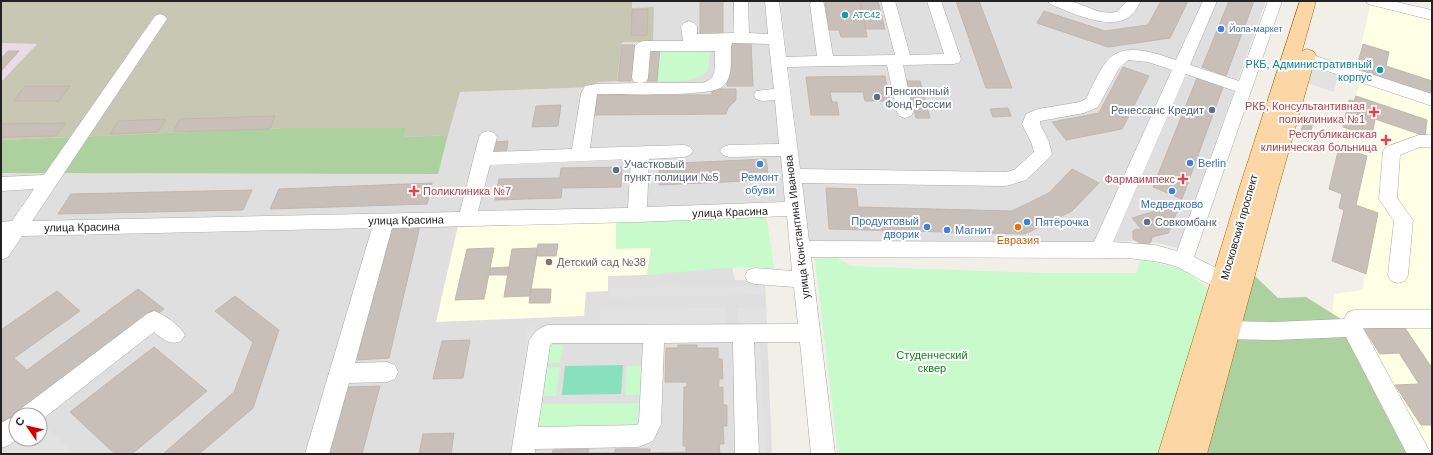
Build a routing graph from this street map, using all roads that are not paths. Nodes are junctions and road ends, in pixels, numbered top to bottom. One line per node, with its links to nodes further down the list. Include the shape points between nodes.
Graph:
1 (772, 1): 16 (street, улица Константина Иванова)
2 (888, 1): 19 (street)
3 (934, 1): 19 (street, via 953,59)
4 (1055, 1): 5 (street, via 1106,17 1122,15)
5 (1134, 1)
6 (1210, 1): 22 (street)
7 (1275, 1): 24 (street)
8 (1311, 1): 18 (main road, Московский проспект); 52 (main road, Московский проспект, via 1251,186)
9 (1372, 1): 12 (street)
10 (741, 2): 17 (street)
11 (817, 4): 20 (street)
12 (1407, 5): 13 (street)
13 (1432, 15)
14 (160, 18): 38 (street)
15 (689, 26): 17 (street, via 689,39)
16 (776, 39): 17 (street); 21 (street, улица Константина Иванова)
17 (731, 41): 23 (street, via 643,46); 35 (street, via 722,76 716,84 702,88 591,90)
18 (1306, 58): 27 (street); 55 (main road, Московский проспект)
19 (899, 60): 20 (street); 28 (street)
20 (826, 61): 21 (street)
21 (779, 62): 25 (street, улица Константина Иванова)
22 (1181, 67): 24 (street); 37 (street, via 1136,55 1126,55 1118,59 1112,64 1092,103 1032,118 1031,124 1043,154 1020,175 1006,179); 46 (street)
23 (640, 78)
24 (1244, 88): 48 (street)
25 (782, 94): 26 (street); 31 (street, улица Константина Иванова)
26 (762, 96)
27 (1432, 100)
28 (905, 112)
29 (488, 137): 36 (street)
30 (1432, 141): 49 (street, via 1419,142 1392,151 1388,199 1404,220)
31 (788, 150): 33 (street); 37 (street, улица Константина Иванова)
32 (684, 151): 34 (street)
33 (729, 151)
34 (640, 152): 35 (street); 41 (street)
35 (580, 155): 36 (street)
36 (482, 159): 42 (street)
37 (792, 176): 40 (street, улица Константина Иванова)
38 (48, 181): 39 (street); 44 (street)
39 (1, 184)
40 (795, 209): 41 (street, улица Красина); 45 (street, улица Константина Иванова)
41 (637, 215): 42 (street, улица Красина)
42 (467, 219): 43 (street, улица Красина)
43 (384, 221): 44 (street, улица Красина); 61 (street)
44 (9, 229): 47 (street)
45 (799, 249): 46 (street); 51 (street, улица Константина Иванова)
46 (1100, 250): 48 (street, via 1155,253)
47 (1, 252)
48 (1183, 261): 52 (street)
49 (1398, 275)
50 (755, 276): 51 (street)
51 (803, 280): 57 (street, улица Константина Иванова)
52 (1224, 281): 67 (main road, Московский проспект)
53 (1432, 319): 54 (street, via 1354,319)
54 (1352, 328): 55 (street); 69 (street)
55 (1228, 330): 68 (main road, Московский проспект)
56 (743, 333): 57 (street); 58 (street); 65 (street)
57 (810, 333): 66 (street, улица Константина Иванова)
58 (654, 334): 63 (street, via 650,424 645,433 638,436); 63 (street, via 544,335 540,341)
59 (174, 336): 62 (street, via 154,320)
60 (387, 372): 61 (street)
61 (342, 373): 64 (street)
62 (40, 407)
63 (524, 446)
64 (317, 454)
65 (747, 454)
66 (823, 454)
67 (1172, 454)
68 (1193, 454)
69 (1419, 454)

